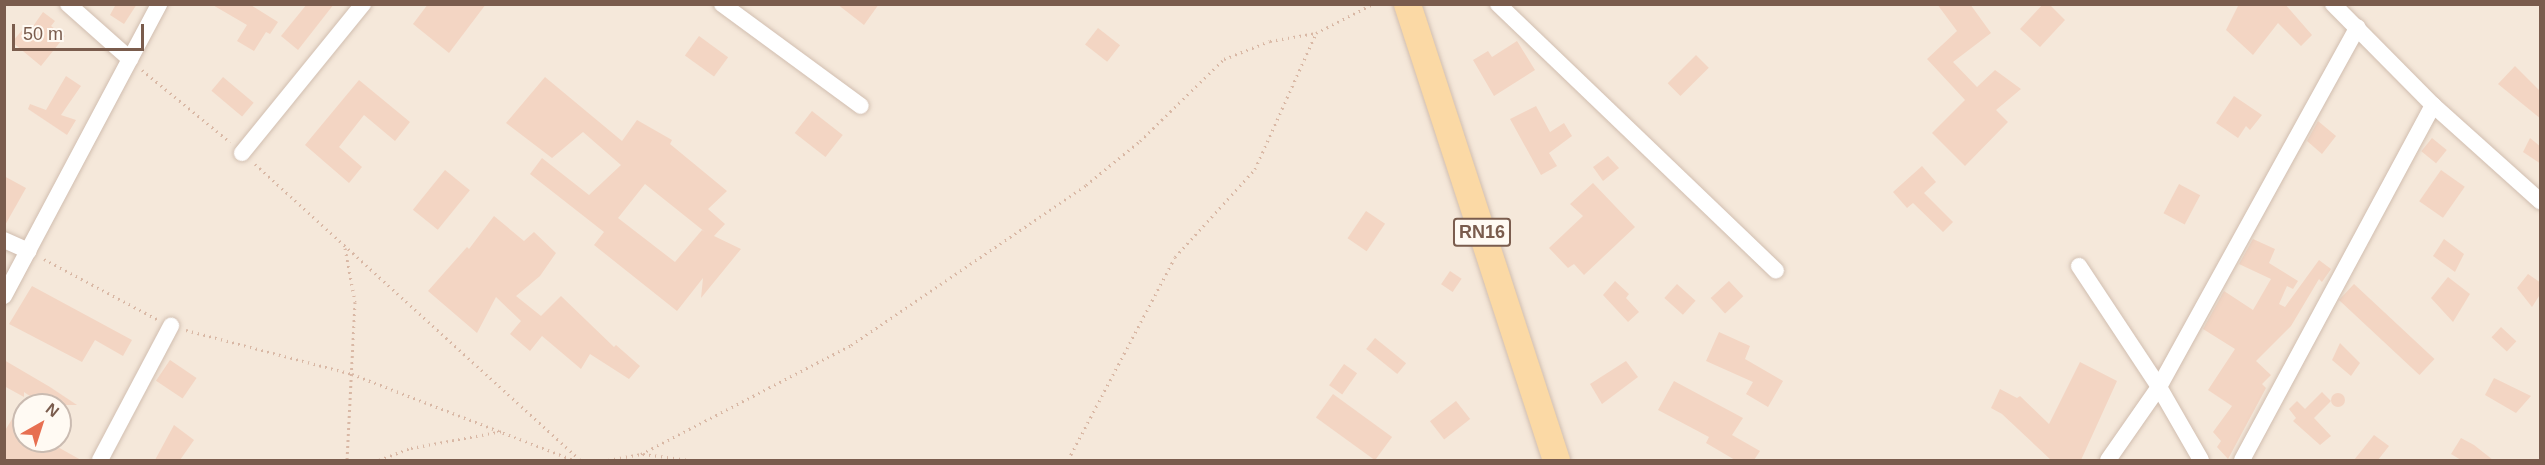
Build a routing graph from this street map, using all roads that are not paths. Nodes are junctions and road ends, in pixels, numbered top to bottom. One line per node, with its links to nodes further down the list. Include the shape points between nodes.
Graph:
1 (68, 4): 9 (street)
2 (159, 4): 9 (street)
3 (363, 4): 12 (street)
4 (722, 4): 11 (street)
5 (1407, 4): 22 (main road, RN16)
6 (1498, 4): 17 (street)
7 (2333, 4): 8 (street)
8 (2358, 27): 10 (street); 20 (street)
9 (130, 59): 15 (street)
10 (2433, 105): 13 (street); 25 (street)
11 (861, 106)
12 (242, 153)
13 (2541, 201)
14 (4, 240): 15 (street)
15 (29, 252): 18 (street)
16 (2079, 266): 20 (street)
17 (1776, 271)
18 (4, 296)
19 (171, 326): 21 (street)
20 (2159, 387): 23 (street); 24 (street)
21 (100, 460)
22 (1556, 460)
23 (2108, 460)
24 (2201, 460)
25 (2242, 460)

